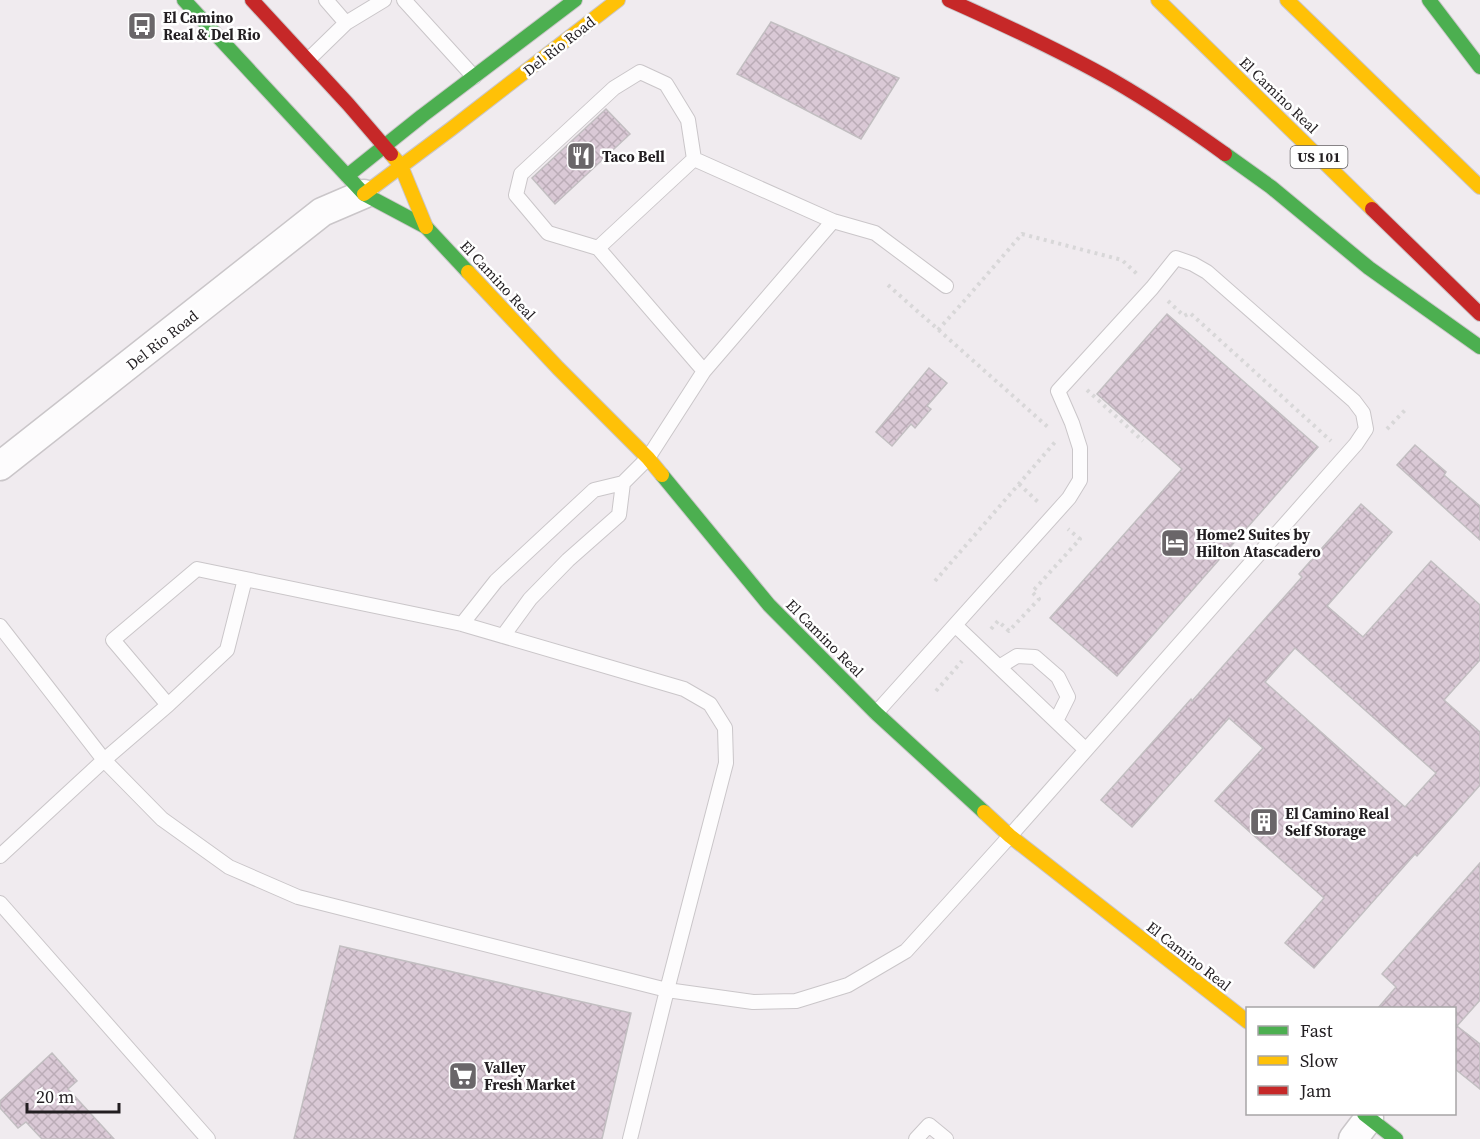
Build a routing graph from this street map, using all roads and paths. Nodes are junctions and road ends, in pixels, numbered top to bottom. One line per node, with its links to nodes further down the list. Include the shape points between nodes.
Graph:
1 (184, 0): 19 (main road, El Camino Real)
2 (326, 0): 12 (lane)
3 (382, 0): 12 (lane)
4 (404, 0): 15 (lane)
5 (575, 0): 15 (main road, Del Rio Road)
6 (618, 0): 18 (main road, Del Rio Road)
7 (949, 0): 29 (main road, via 1114,81 1192,130 1271,187 1369,268)
8 (1158, 0): 27 (main road, El Camino Real / US 101)
9 (1287, 0): 20 (main road)
10 (1429, 0): 14 (main road)
11 (258, 2): 13 (main road, El Camino Real)
12 (346, 24): 13 (lane)
13 (308, 60): 16 (main road, El Camino Real)
14 (1480, 67)
15 (474, 77): 16 (main road, Del Rio Road)
16 (385, 147): 18 (main road, El Camino Real); 19 (main road, Del Rio Road)
17 (694, 159): 21 (lane); 23 (lane); 23 (lane, via 688,120 666,84 640,72 614,88 521,174 516,195 548,233)
18 (401, 166): 19 (main road, Del Rio Road); 22 (main road, El Camino Real)
19 (356, 185): 22 (main road, El Camino Real); 37 (street, Del Rio Road)
20 (1480, 187)
21 (832, 220): 25 (lane, via 875,233); 30 (lane)
22 (426, 227): 36 (main road, El Camino Real, via 558,369)
23 (598, 249): 30 (lane)
24 (888, 285): 28 (path)
25 (946, 286)
26 (1152, 288): 28 (path, via 1122,260 1022,234); 35 (path, via 1184,316 1190,313); 35 (lane, via 1176,258 1207,272 1364,413 1366,429); 42 (lane, via 1058,391 1080,448 1080,480 1069,498)
27 (1480, 314)
28 (938, 330): 40 (path, via 1053,431 1057,440)
29 (1480, 347)
30 (704, 371): 36 (lane)
31 (1094, 382): 34 (path, via 1087,390)
32 (1406, 409): 33 (path)
33 (1384, 432)
34 (1143, 441)
35 (1347, 455): 49 (lane)
36 (648, 458): 38 (lane); 47 (main road, El Camino Real, via 769,605)
37 (0, 466)
38 (623, 483): 41 (lane, via 594,490 496,581); 44 (lane, via 619,515 530,599)
39 (245, 579): 41 (lane); 46 (lane, via 227,650); 46 (lane, via 198,569 113,640)
40 (935, 581)
41 (462, 624): 44 (lane)
42 (955, 625): 45 (lane); 47 (lane)
43 (0, 626): 50 (lane)
44 (503, 636): 54 (lane, via 684,689 710,704 725,728 726,763)
45 (999, 667): 48 (lane); 48 (lane, via 1017,656 1035,657 1058,677 1068,697)
46 (168, 705): 50 (lane)
47 (876, 713): 51 (main road, El Camino Real)
48 (1056, 721): 49 (lane)
49 (1085, 749): 51 (lane)
50 (104, 760): 52 (lane); 54 (lane, via 162,819 229,867 298,897)
51 (1010, 836): 54 (lane, via 906,951 848,986 796,1001 753,1002); 55 (main road, El Camino Real)
52 (0, 856)
53 (0, 903): 57 (lane)
54 (667, 990): 58 (lane)
55 (1246, 1020)
56 (1362, 1124): 61 (main road)
57 (208, 1139)
58 (630, 1139)
59 (916, 1139): 60 (lane, via 929,1125)
60 (946, 1139)
61 (1396, 1139)

